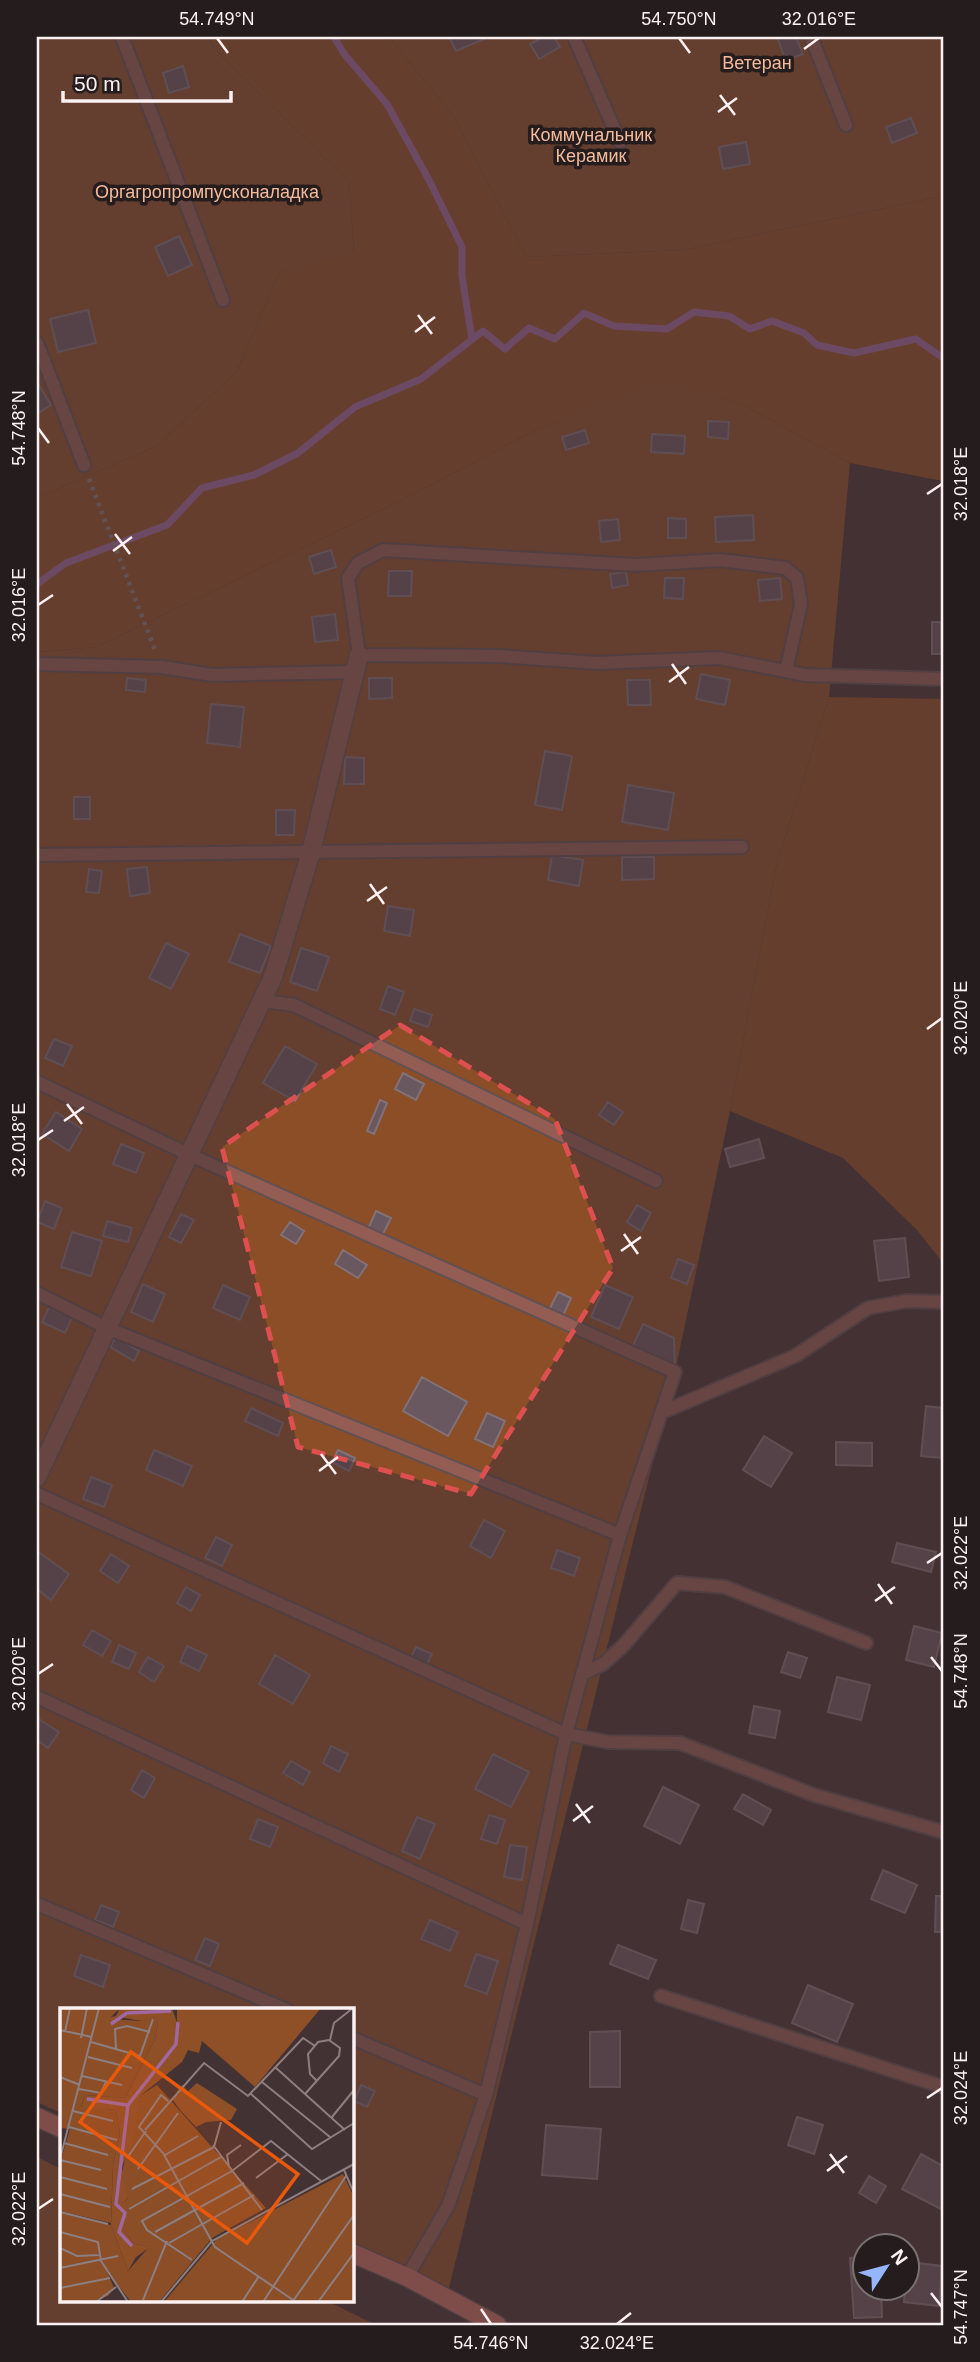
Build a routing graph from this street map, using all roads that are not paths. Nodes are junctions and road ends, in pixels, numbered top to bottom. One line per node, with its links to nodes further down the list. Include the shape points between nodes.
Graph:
1 (122, 37): 6 (lane)
2 (574, 37): 5 (lane)
3 (811, 37): 4 (lane)
4 (846, 125)
5 (620, 142)
6 (223, 300)
7 (37, 343): 8 (lane)
8 (84, 465)
9 (37, 664): 10 (lane, via 162,667 212,675)
10 (357, 664): 11 (lane, via 498,656 597,663 719,658); 11 (lane, via 348,578 358,562 383,550 636,565 720,560 785,568 797,578 801,604); 14 (street)
11 (786, 671): 12 (lane)
12 (943, 679)
13 (741, 847): 14 (lane)
14 (311, 852): 15 (lane); 16 (street)
15 (37, 855)
16 (264, 1000): 18 (street); 19 (lane, via 294,1005)
17 (37, 1082): 18 (lane)
18 (190, 1155): 22 (street); 23 (lane)
19 (656, 1181)
20 (37, 1293): 22 (lane)
21 (943, 1302): 23 (lane, via 907,1301 868,1308 795,1356 665,1411)
22 (107, 1328): 24 (street); 26 (lane)
23 (675, 1372): 26 (lane)
24 (37, 1476)
25 (37, 1494): 30 (lane)
26 (620, 1535): 28 (lane)
27 (866, 1643): 28 (lane, via 725,1587 677,1583 613,1655)
28 (582, 1674): 30 (lane)
29 (37, 1697): 33 (lane)
30 (566, 1734): 31 (lane, via 608,1742 680,1743 814,1795); 33 (lane)
31 (943, 1832)
32 (37, 1904): 35 (lane)
33 (527, 1924): 38 (lane)
34 (661, 1996): 37 (lane)
35 (282, 2008)
36 (354, 2039): 38 (lane)
37 (943, 2087)
38 (486, 2095): 42 (lane, via 448,2206)
39 (37, 2117): 40 (main road)
40 (60, 2128)
41 (354, 2254): 42 (main road)
42 (407, 2277): 43 (main road)
43 (497, 2325)

